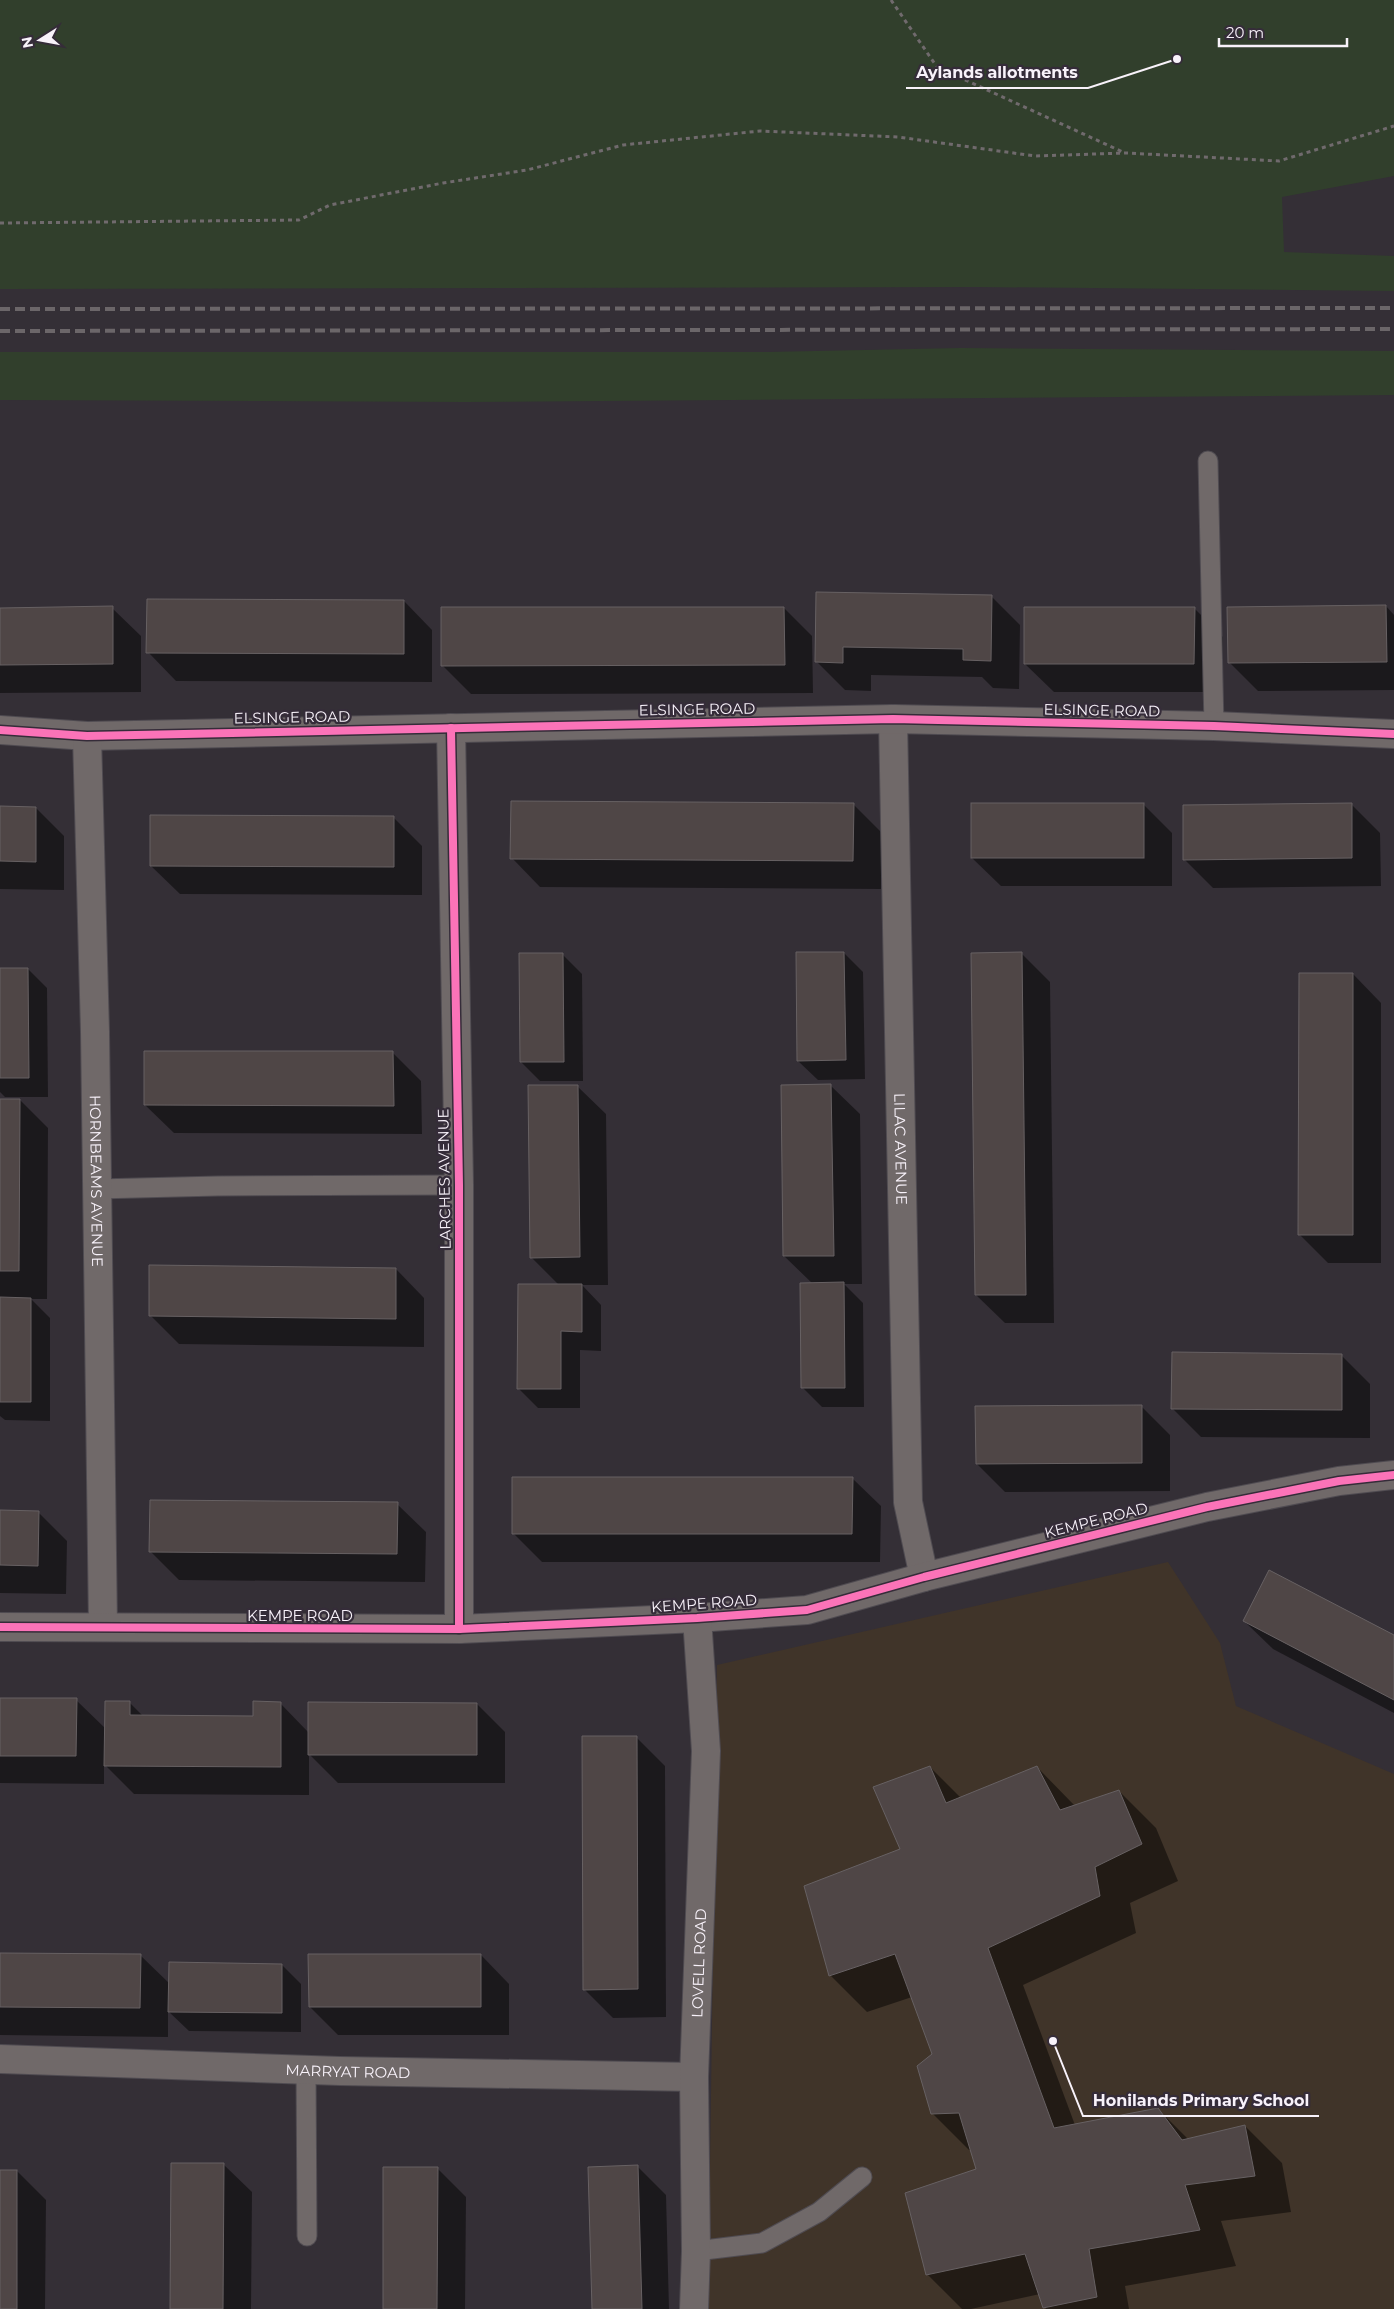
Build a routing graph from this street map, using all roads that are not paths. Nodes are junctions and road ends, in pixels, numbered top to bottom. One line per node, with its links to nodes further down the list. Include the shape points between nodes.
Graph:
1 (1208, 461): 3 (lane)
2 (893, 719): 3 (street, ELSINGE ROAD); 4 (street, ELSINGE ROAD); 11 (street, LILAC AVENUE, via 908,1502)
3 (1214, 726): 6 (street, ELSINGE ROAD)
4 (451, 728): 7 (street, ELSINGE ROAD); 8 (street, LARCHES AVENUE)
5 (0, 730): 7 (street, ELSINGE ROAD)
6 (1394, 734)
7 (87, 736): 9 (street, HORNBEAMS AVENUE)
8 (459, 1185): 9 (lane); 15 (street, LARCHES AVENUE)
9 (97, 1189): 14 (street, HORNBEAMS AVENUE)
10 (1394, 1475): 11 (street, KEMPE ROAD, via 1340,1481 1207,1507)
11 (924, 1577): 12 (street, KEMPE ROAD, via 807,1610)
12 (697, 1618): 15 (street, KEMPE ROAD); 18 (street, LOVELL ROAD, via 706,1751)
13 (0, 1627): 14 (street, KEMPE ROAD)
14 (103, 1627): 15 (street, KEMPE ROAD)
15 (459, 1630)
16 (0, 2059): 17 (street, MARRYAT ROAD)
17 (306, 2070): 18 (street, MARRYAT ROAD); 20 (lane)
18 (694, 2077): 21 (street, LOVELL ROAD)
19 (862, 2177): 21 (lane, via 818,2212 762,2244)
20 (307, 2236)
21 (696, 2251): 22 (street, LOVELL ROAD)
22 (694, 2309)

